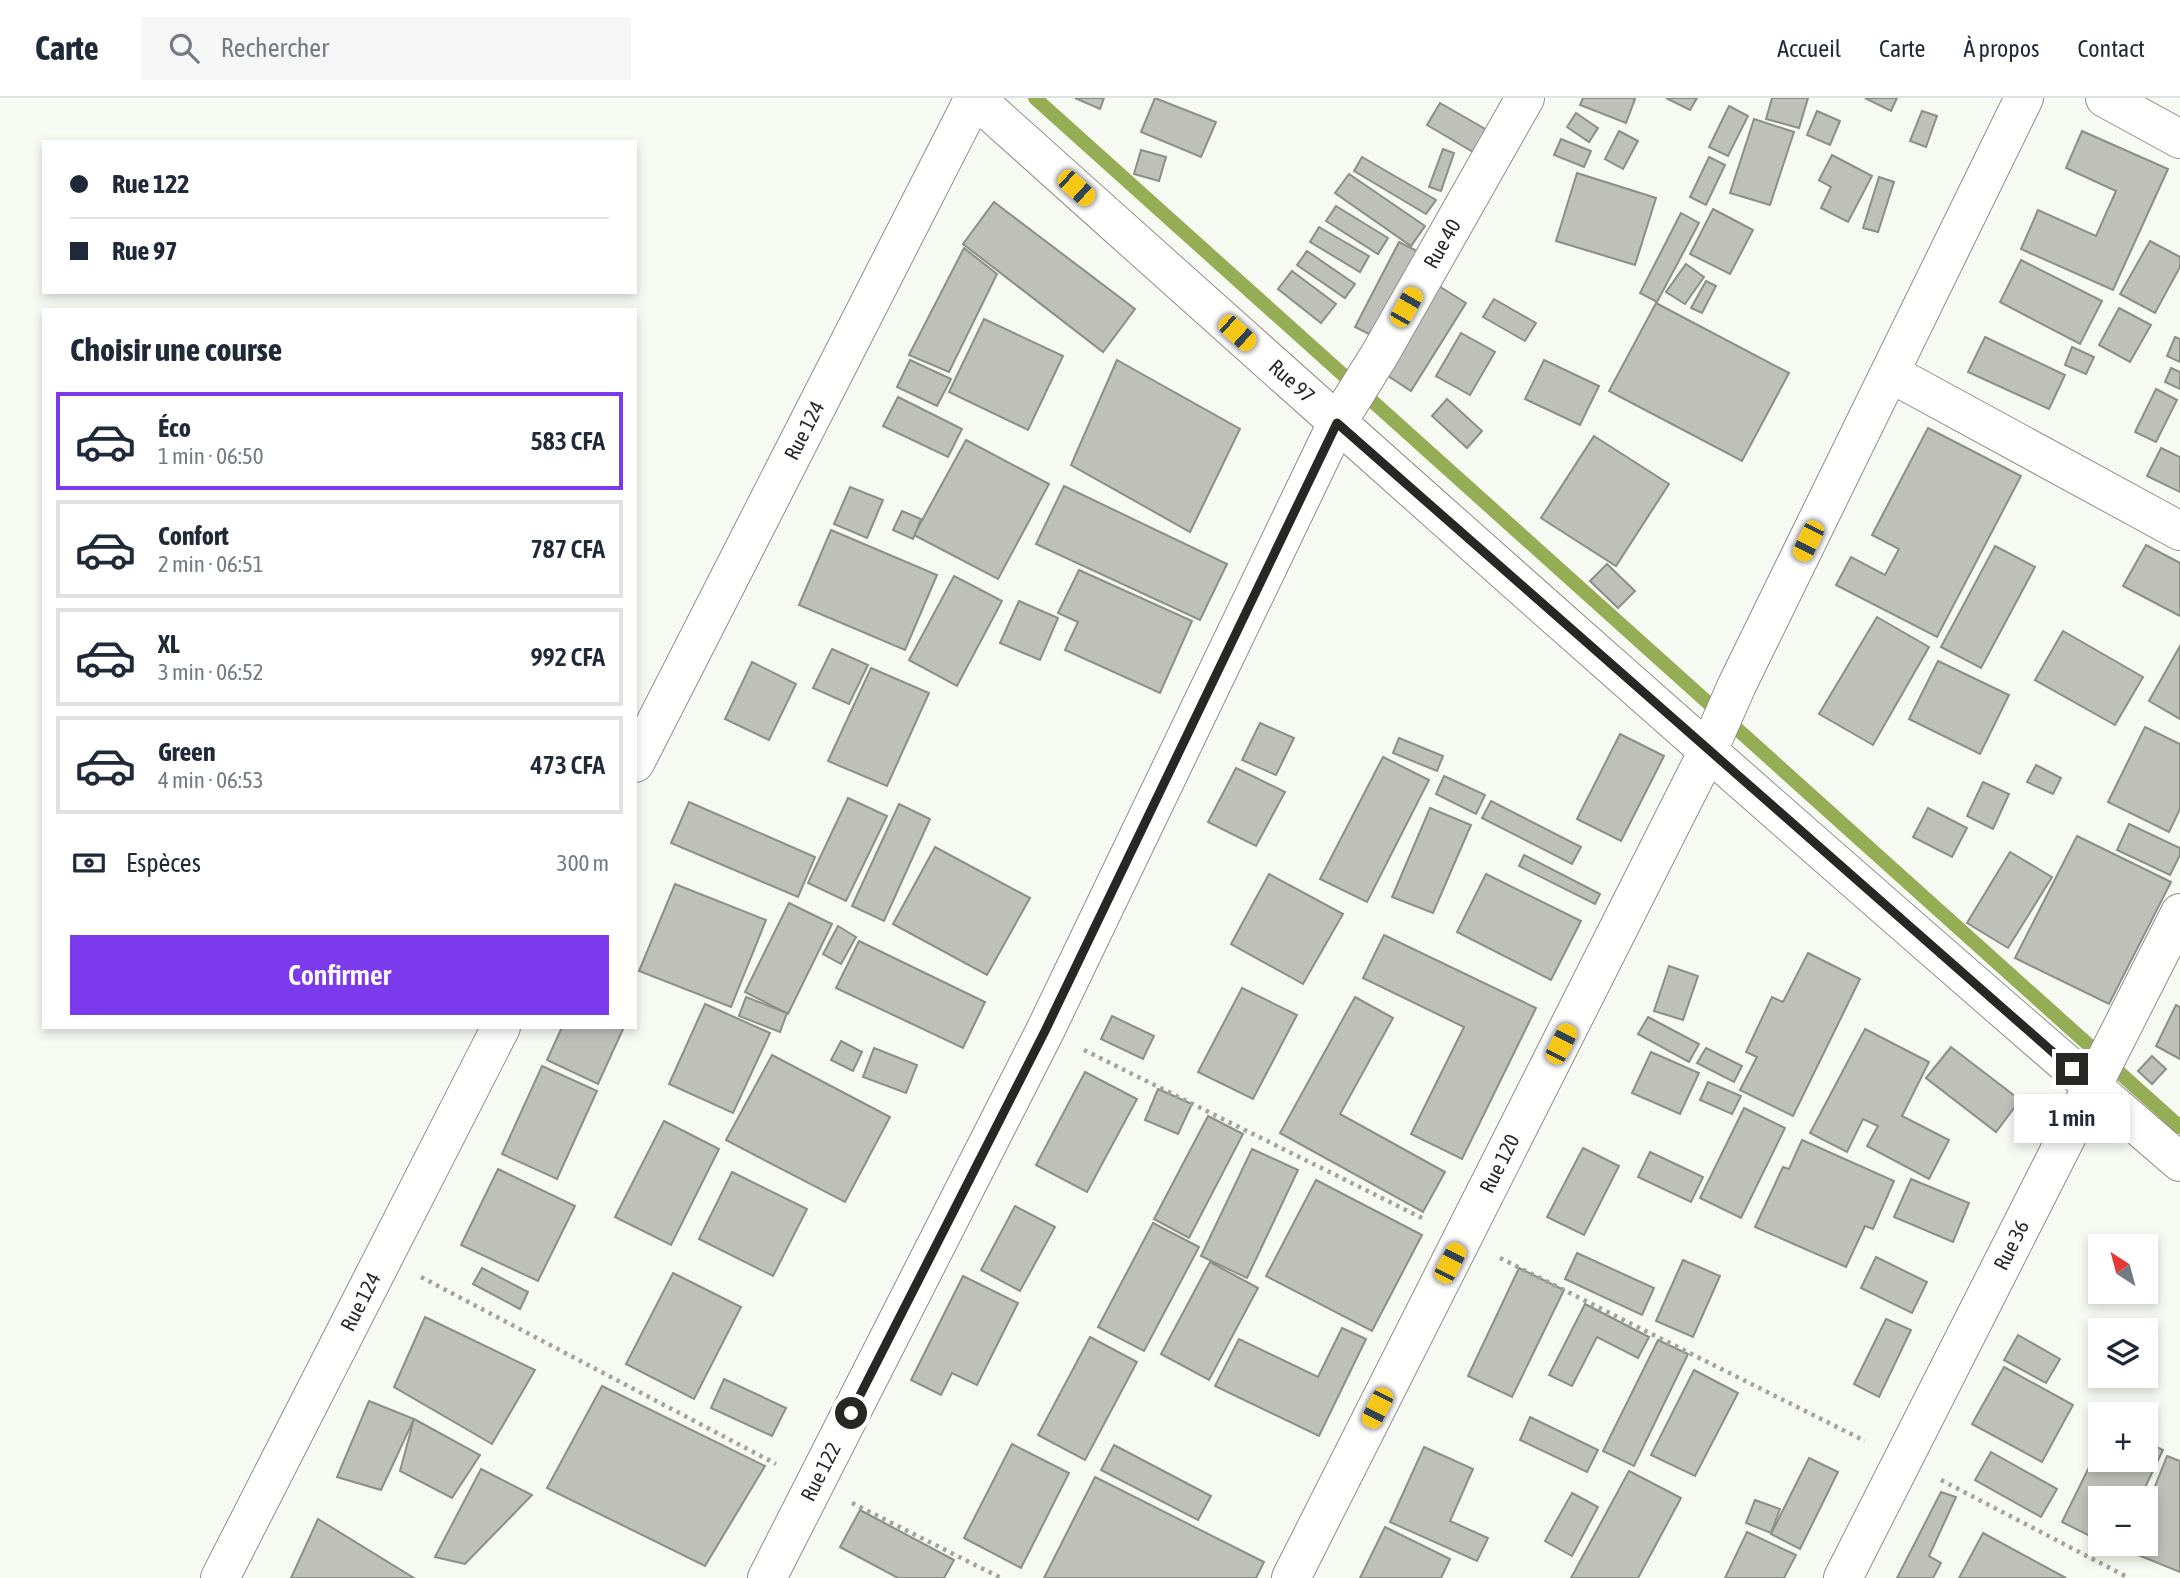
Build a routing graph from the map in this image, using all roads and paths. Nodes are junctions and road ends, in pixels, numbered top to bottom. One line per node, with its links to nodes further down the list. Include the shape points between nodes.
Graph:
1 (975, 98): 7 (street, Rue 97); 10 (street, Rue 124)
2 (1525, 98): 7 (street, Rue 40)
3 (2024, 98): 6 (street, Rue 120)
4 (2105, 98): 5 (street)
5 (2180, 139)
6 (1890, 373): 8 (street); 9 (street, Rue 120)
7 (1337, 423): 9 (street, Rue 97); 13 (street, Rue 122)
8 (2180, 531)
9 (1708, 751): 14 (street, Rue 97); 16 (street, Rue 120)
10 (637, 759)
11 (2180, 913): 14 (street, Rue 36)
12 (500, 1029): 17 (street, Rue 124)
13 (1045, 1031): 16 (path); 19 (street, Rue 122)
14 (2092, 1087): 15 (street, Rue 97); 18 (street, Rue 36)
15 (2180, 1163)
16 (1462, 1238): 18 (path); 23 (street, Rue 120)
17 (384, 1257): 19 (path); 20 (street, Rue 124)
18 (1903, 1460): 24 (street, Rue 36); 25 (path)
19 (814, 1485): 21 (street, Rue 122); 22 (path)
20 (220, 1578)
21 (767, 1578)
22 (1001, 1578)
23 (1291, 1578)
24 (1843, 1578)
25 (2129, 1578)

